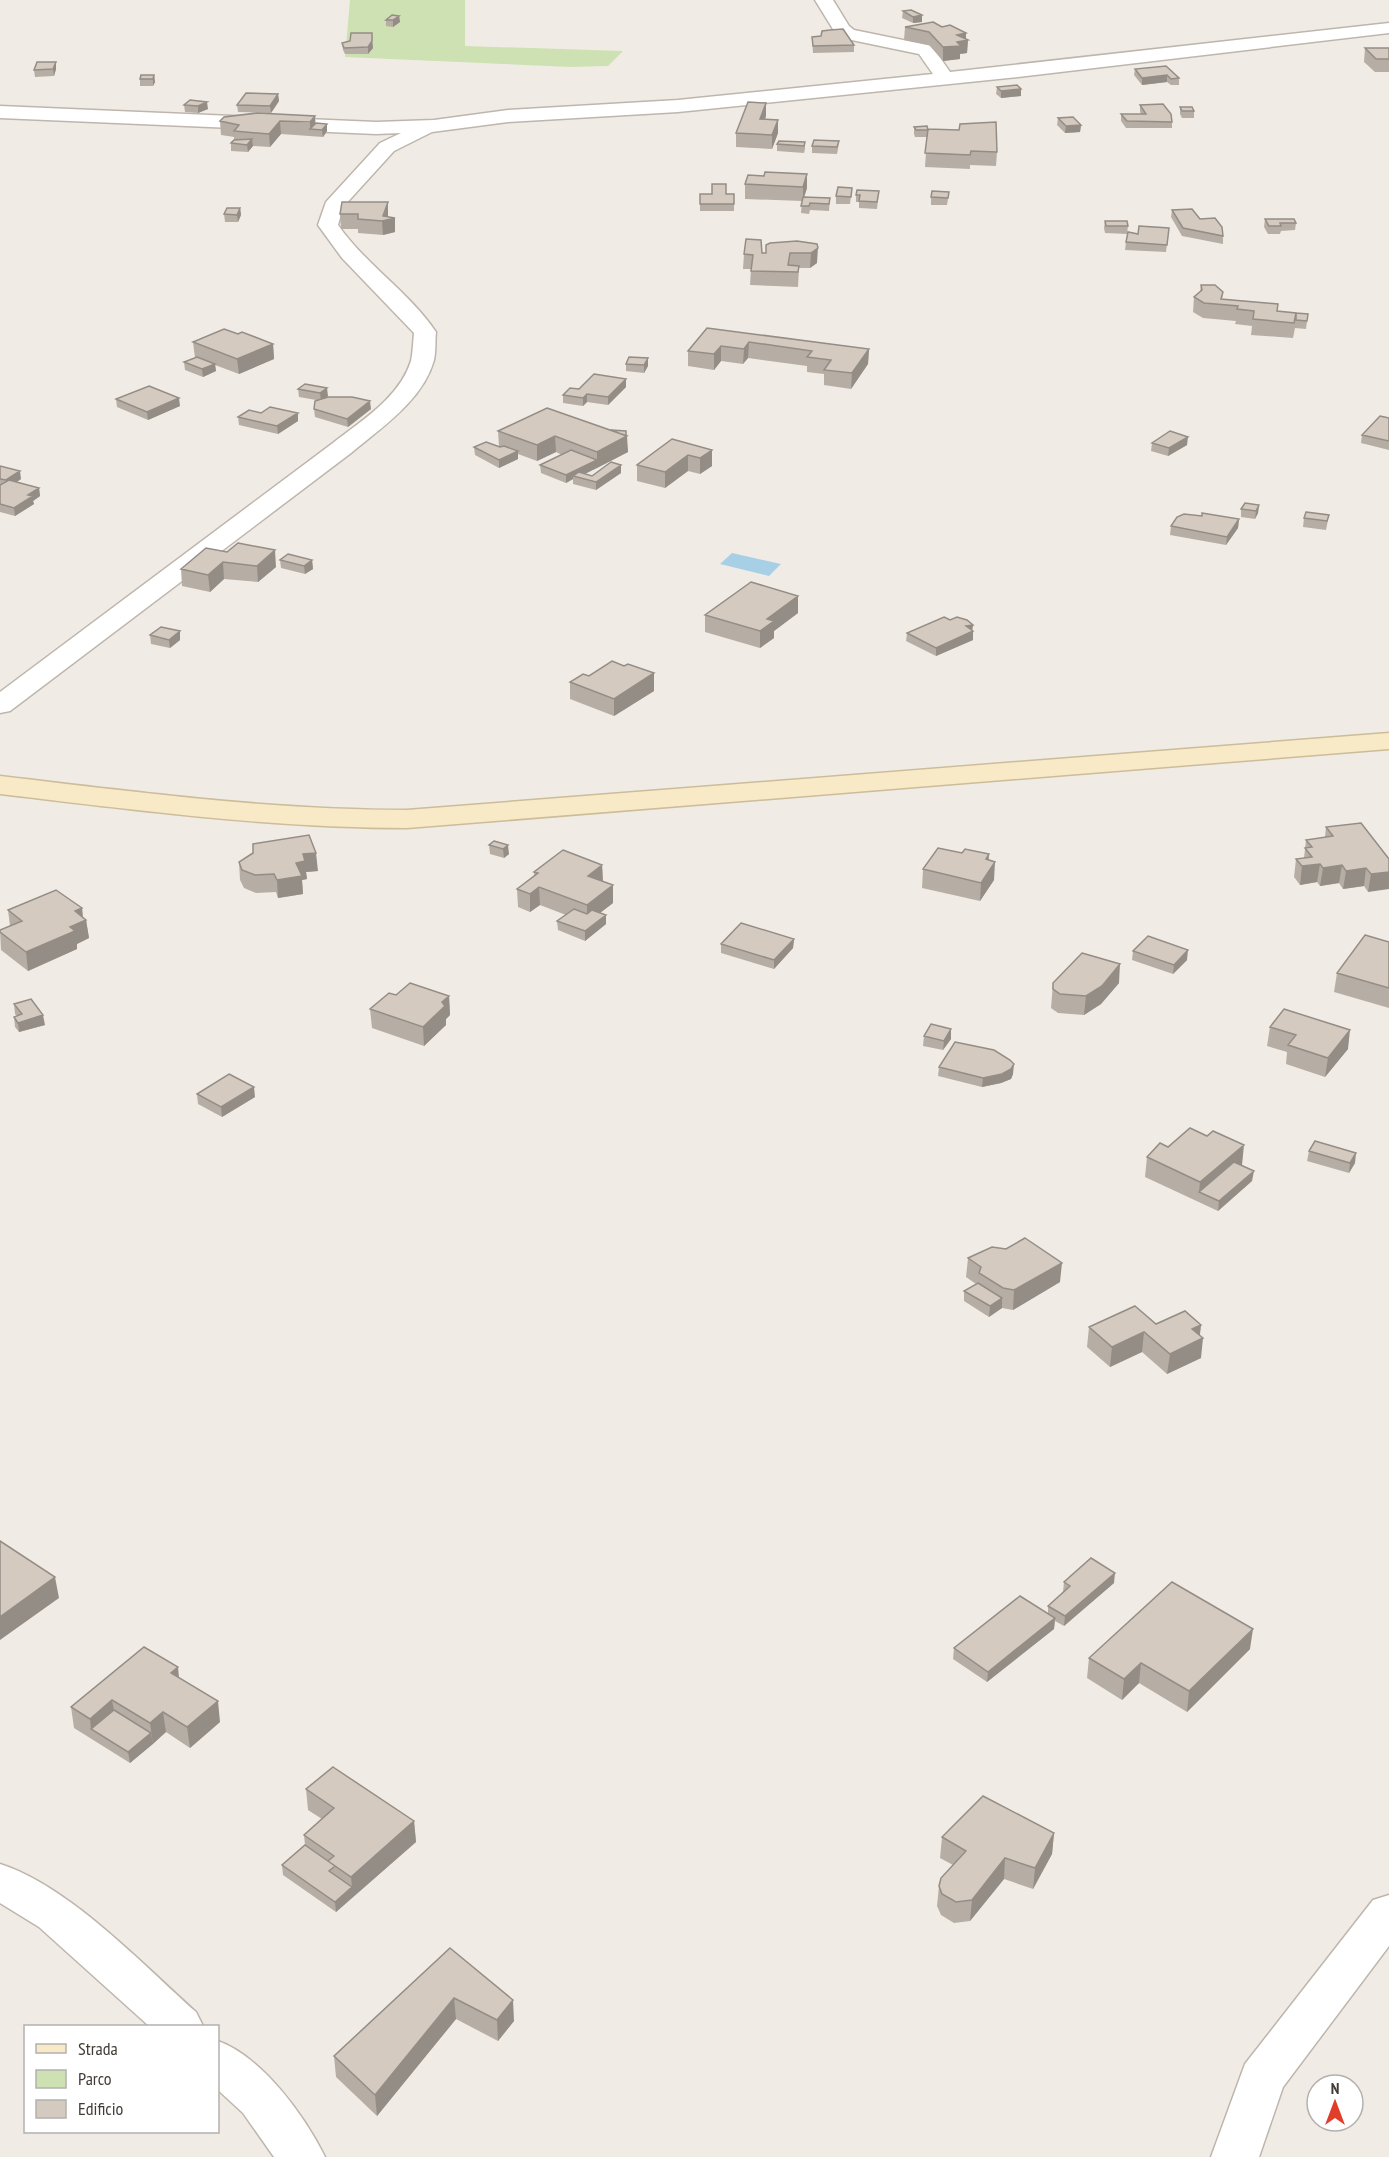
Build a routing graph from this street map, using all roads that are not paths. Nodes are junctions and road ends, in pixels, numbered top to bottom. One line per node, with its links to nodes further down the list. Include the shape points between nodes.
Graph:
1 (824, 0): 3 (street, via 848,34 926,50)
2 (1389, 28): 3 (street)
3 (945, 78): 5 (street, via 678,106 508,116)
4 (0, 112): 5 (street, via 376,128)
5 (434, 126): 6 (street, via 387,147 333,206 328,225 338,242 425,332 422,361 407,388 342,448)
6 (0, 705)
7 (1389, 741): 8 (main road, via 407,819 222,811)
8 (0, 785)
9 (0, 1881): 11 (street, via 55,1914)
10 (1389, 1913): 14 (street, via 1262,2078)
11 (179, 2025)
12 (219, 2062): 13 (street, via 260,2099)
13 (301, 2157)
14 (1235, 2157)

